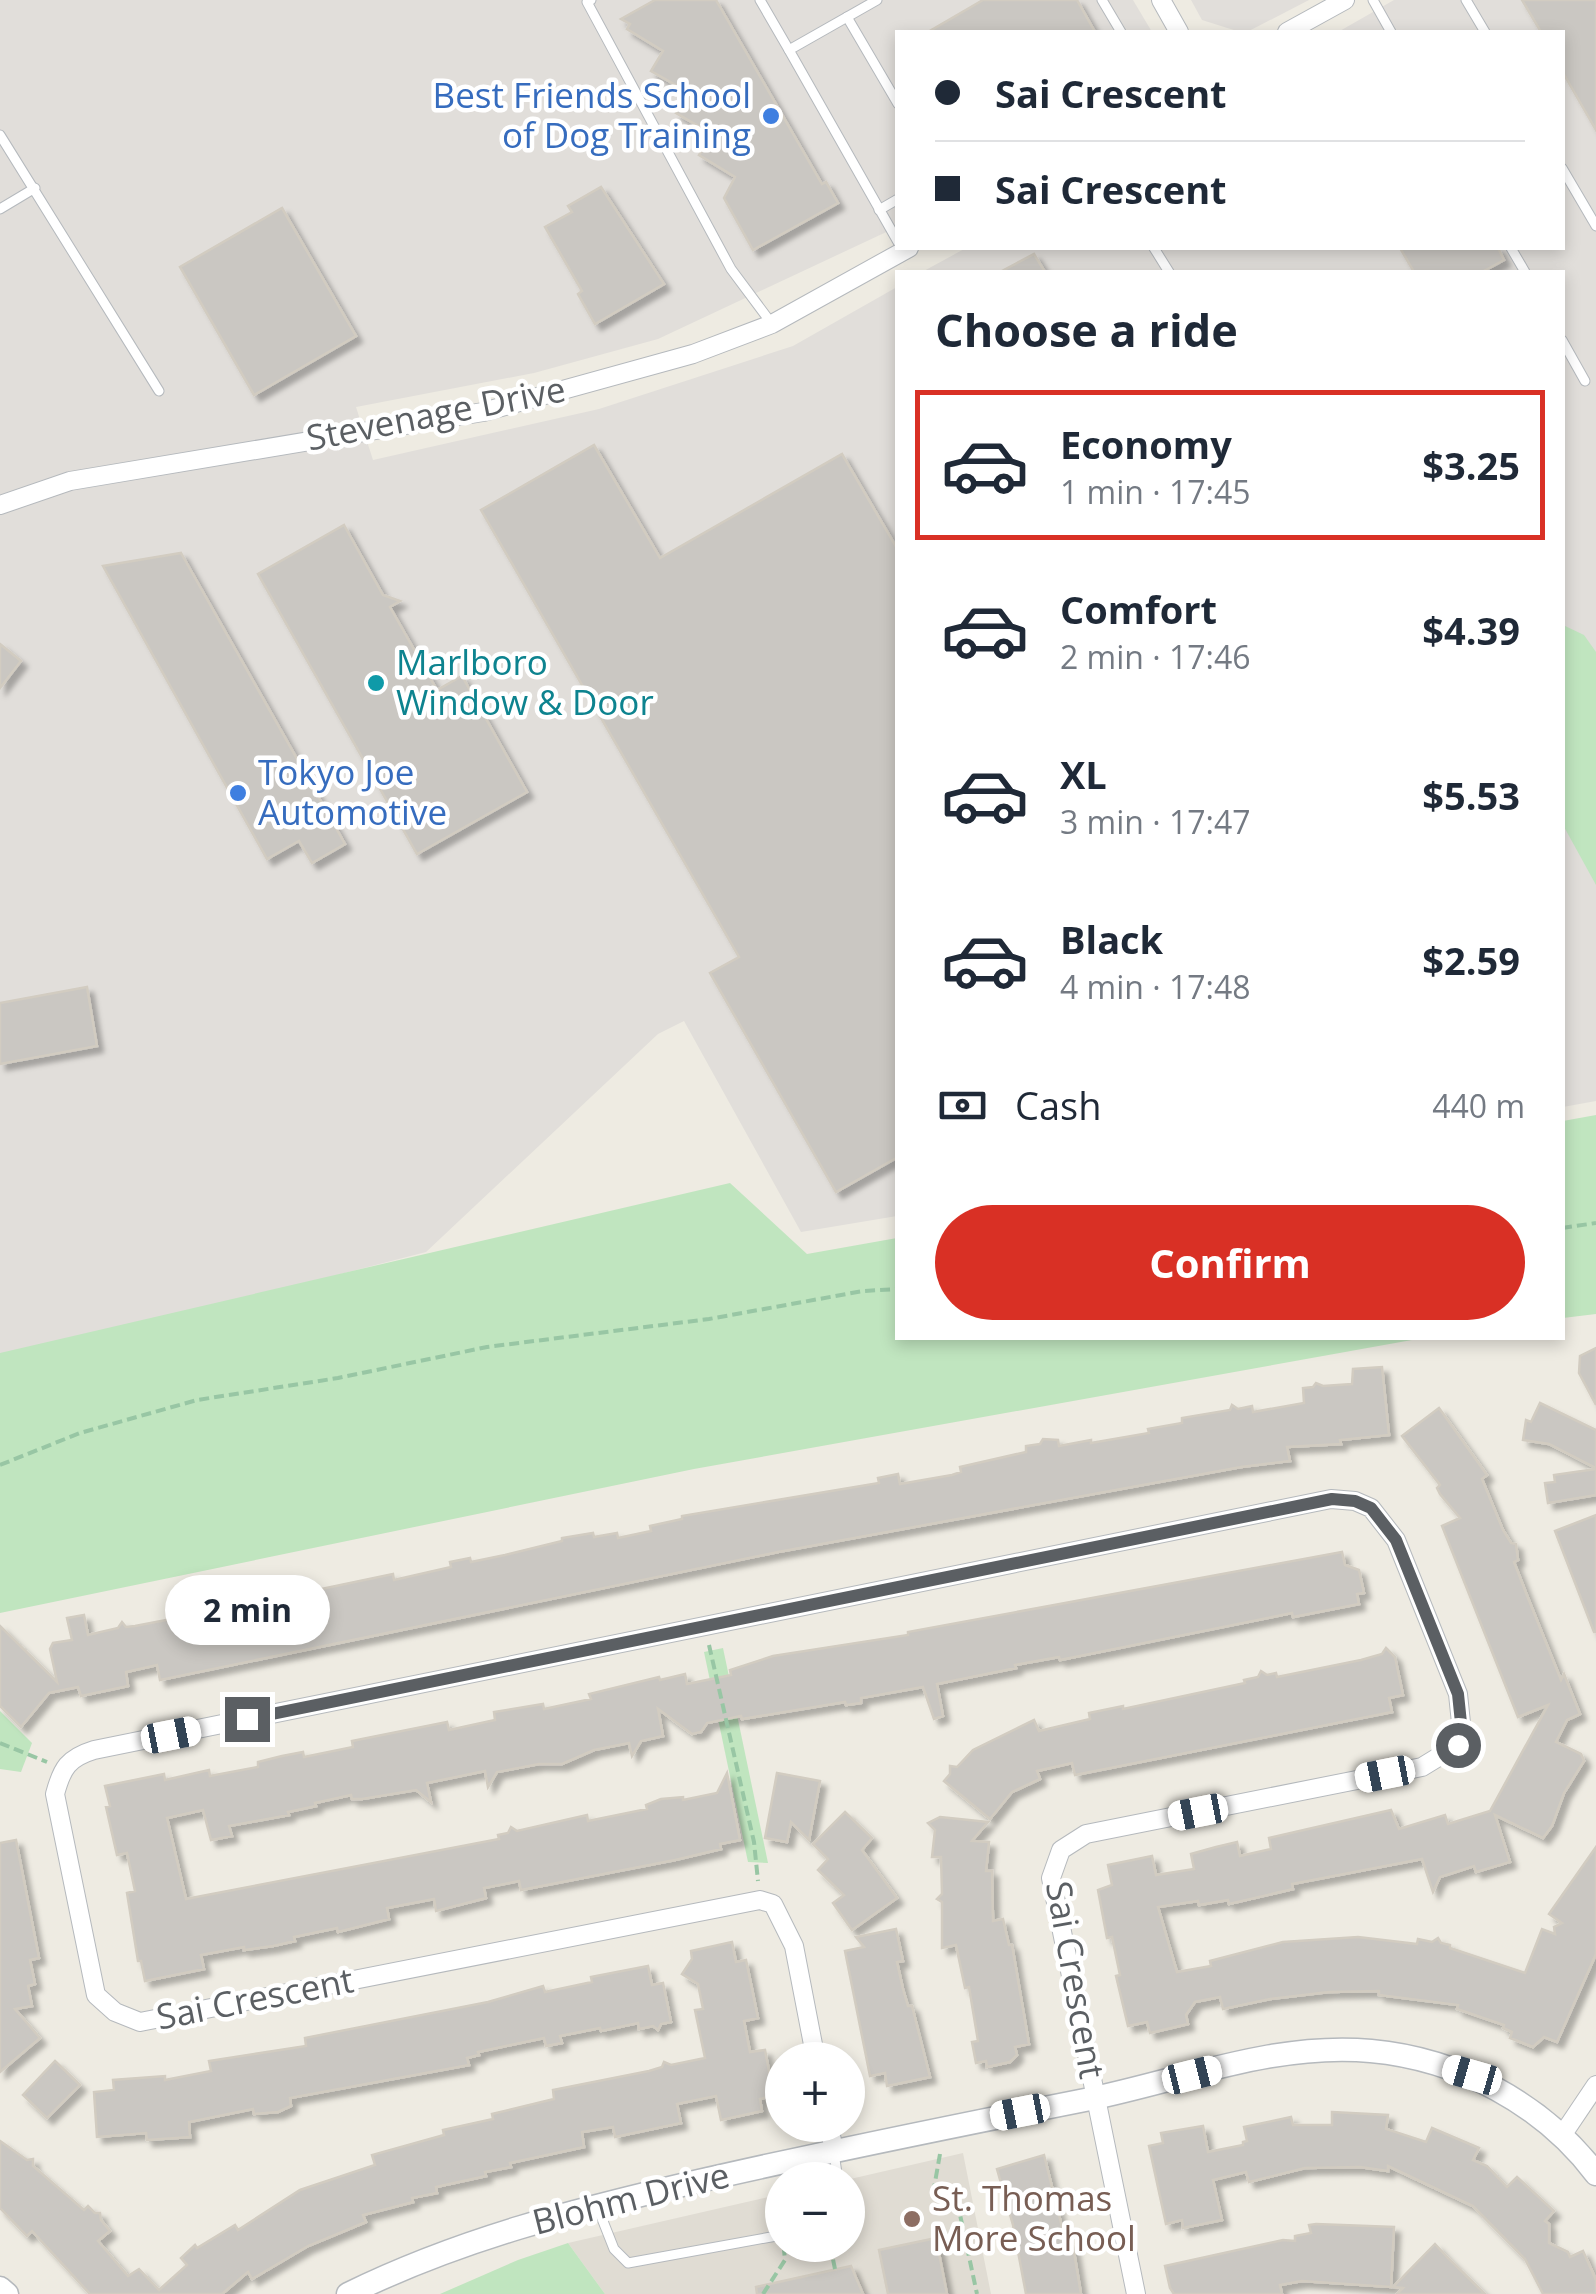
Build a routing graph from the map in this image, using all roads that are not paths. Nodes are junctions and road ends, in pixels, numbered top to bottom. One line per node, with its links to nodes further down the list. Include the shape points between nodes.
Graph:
1 (591, 0): 26 (lane, via 586,2 732,269)
2 (760, 0): 15 (lane)
3 (878, 0): 9 (lane)
4 (1102, 0): 10 (lane)
5 (1161, 0): 11 (street)
6 (1345, 0): 12 (street)
7 (1373, 0): 13 (lane)
8 (1466, 0): 14 (lane)
9 (848, 17): 15 (lane); 16 (lane)
10 (1120, 30)
11 (1178, 30)
12 (1292, 30)
13 (1390, 30)
14 (1484, 30)
15 (789, 50): 22 (lane)
16 (895, 99)
17 (0, 135): 19 (lane)
18 (1565, 173): 23 (lane)
19 (35, 188): 21 (lane); 29 (lane)
20 (895, 201): 22 (lane)
21 (0, 209)
22 (880, 210): 24 (lane)
23 (1596, 226)
24 (895, 235)
25 (897, 250): 26 (street, Stevenage Drive)
26 (772, 324): 30 (street, Stevenage Drive, via 693,354 483,412 70,482)
27 (1565, 345): 28 (lane)
28 (1585, 381)
29 (159, 391)
30 (0, 504)
31 (813, 2042): 33 (street, Sai Crescent, via 794,1946 773,1904 760,1900 140,2022 96,1995 55,1794 62,1768 94,1750 1332,1499 1371,1508 1396,1540 1458,1694 1458,1745 1422,1767 1086,1834 1060,1850 1051,1878)
32 (1596, 2085): 34 (street)
33 (1094, 2098): 34 (street, Blohm Drive, via 1256,2059 1371,2051 1472,2075); 36 (street, Blohm Drive); 44 (street)
34 (1563, 2134): 38 (street, Blohm Drive)
35 (832, 2142): 36 (street)
36 (834, 2151): 37 (lane); 39 (street, Blohm Drive)
37 (836, 2162)
38 (1596, 2174)
39 (597, 2205): 40 (lane, via 614,2249 628,2262); 43 (street, Blohm Drive, via 451,2248)
40 (765, 2238)
41 (0, 2288): 42 (street)
42 (7, 2294)
43 (348, 2294)
44 (1136, 2294)

